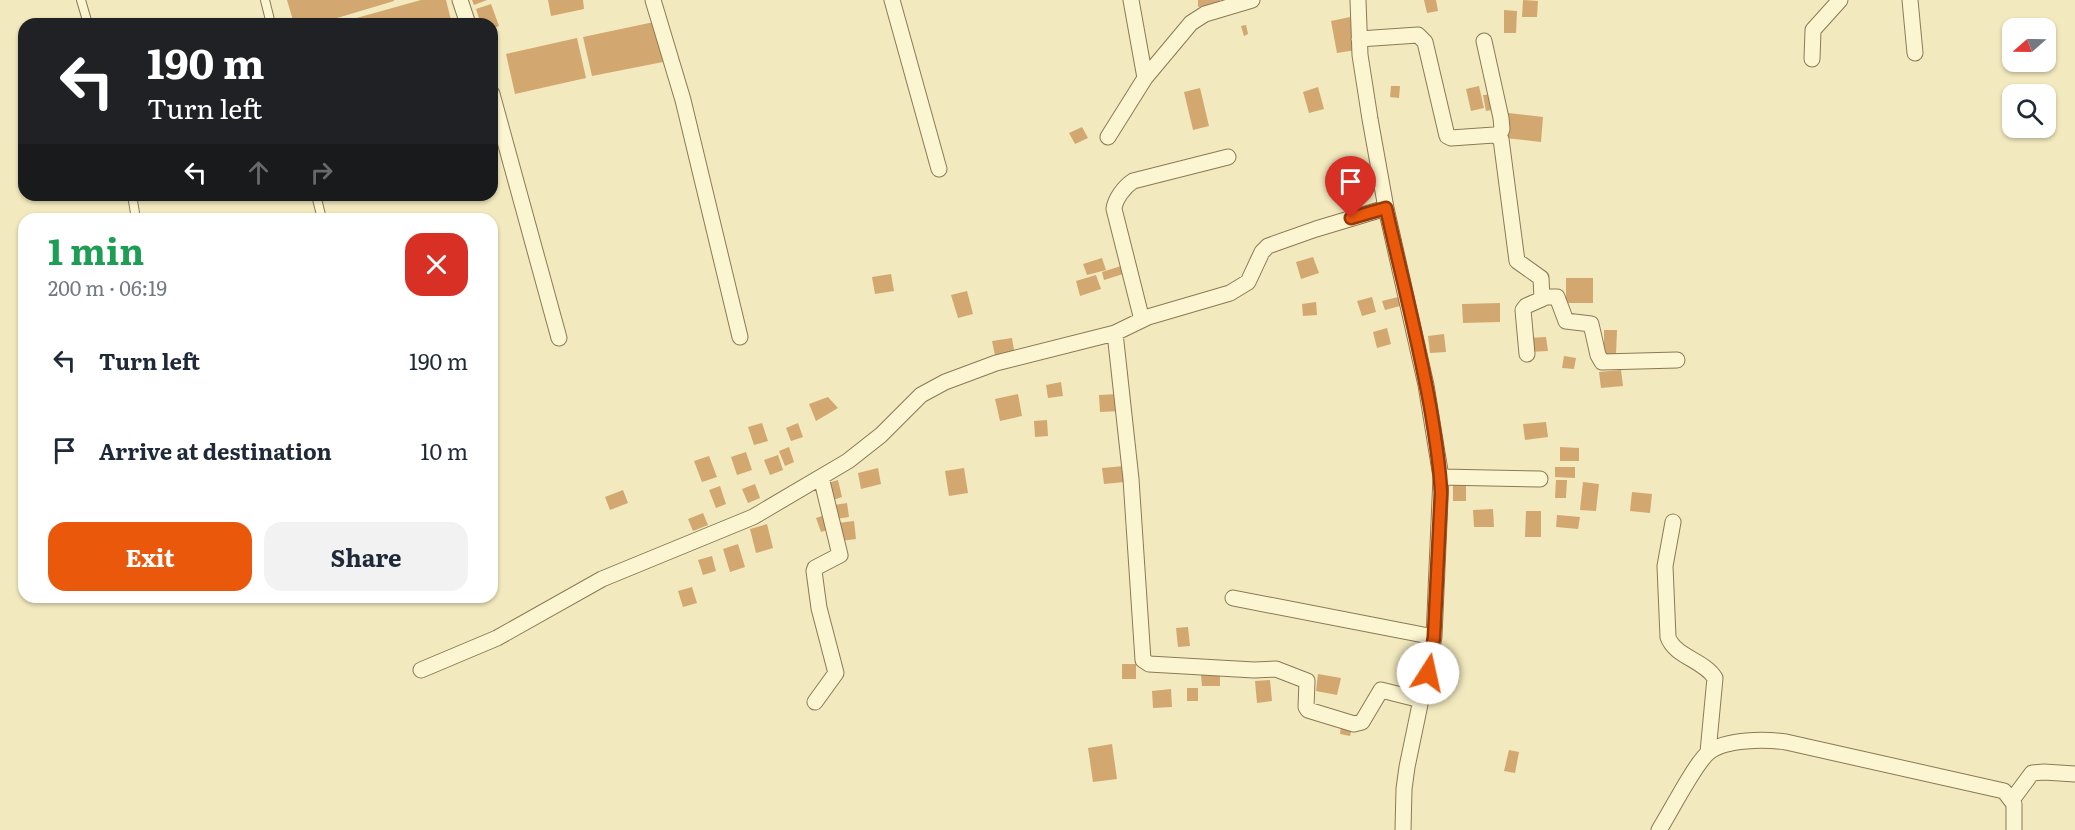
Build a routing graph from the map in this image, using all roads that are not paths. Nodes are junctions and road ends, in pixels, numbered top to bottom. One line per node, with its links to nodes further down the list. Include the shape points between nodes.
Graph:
1 (81, 0): 11 (lane)
2 (265, 0): 12 (lane)
3 (460, 0): 13 (street)
4 (653, 0): 28 (street, via 699,159)
5 (892, 0): 23 (street)
6 (1131, 0): 18 (street)
7 (1252, 0): 18 (street, via 1196,18)
8 (1358, 0): 14 (street)
9 (1840, 0): 17 (street, via 1813,30)
10 (1910, 0): 16 (street)
11 (86, 18)
12 (270, 18)
13 (466, 18)
14 (1359, 39): 20 (street, via 1422,37 1447,136); 24 (street)
15 (1484, 41): 20 (street, via 1502,118)
16 (1915, 53)
17 (1812, 59)
18 (1145, 78): 21 (street)
19 (498, 116): 29 (street)
20 (1499, 136): 25 (street, via 1517,261 1540,276)
21 (1108, 137)
22 (1228, 157): 26 (street, via 1133,181 1114,205)
23 (939, 169)
24 (1386, 208): 26 (street, via 1268,246 1242,287); 33 (street, via 1426,385)
25 (1543, 297): 30 (street, via 1523,310); 31 (street, via 1557,297 1566,321 1591,324 1602,362)
26 (1142, 320): 27 (street)
27 (1115, 333): 32 (street, via 996,363 945,381 921,395 872,443); 39 (street, via 1131,479 1143,660 1149,664 1276,669 1307,681 1308,710 1354,724 1362,722 1381,690)
28 (740, 337)
29 (560, 338)
30 (1527, 354)
31 (1677, 360)
32 (821, 477): 38 (street, via 753,517 602,579 497,638); 40 (street, via 840,555 814,571 836,673)
33 (1441, 477): 34 (street); 37 (street)
34 (1540, 479)
35 (1673, 522): 41 (street, via 1665,566 1668,637 1672,646 1714,678)
36 (1233, 598): 37 (street)
37 (1434, 637): 39 (street)
38 (421, 670)
39 (1421, 700): 44 (street, via 1407,767)
40 (815, 702)
41 (1708, 752): 43 (street, via 1752,741 1786,742 2004,791); 45 (street)
42 (2075, 774): 43 (street, via 2032,773)
43 (2012, 800): 46 (street)
44 (1403, 830)
45 (1659, 830)
46 (2014, 830)

